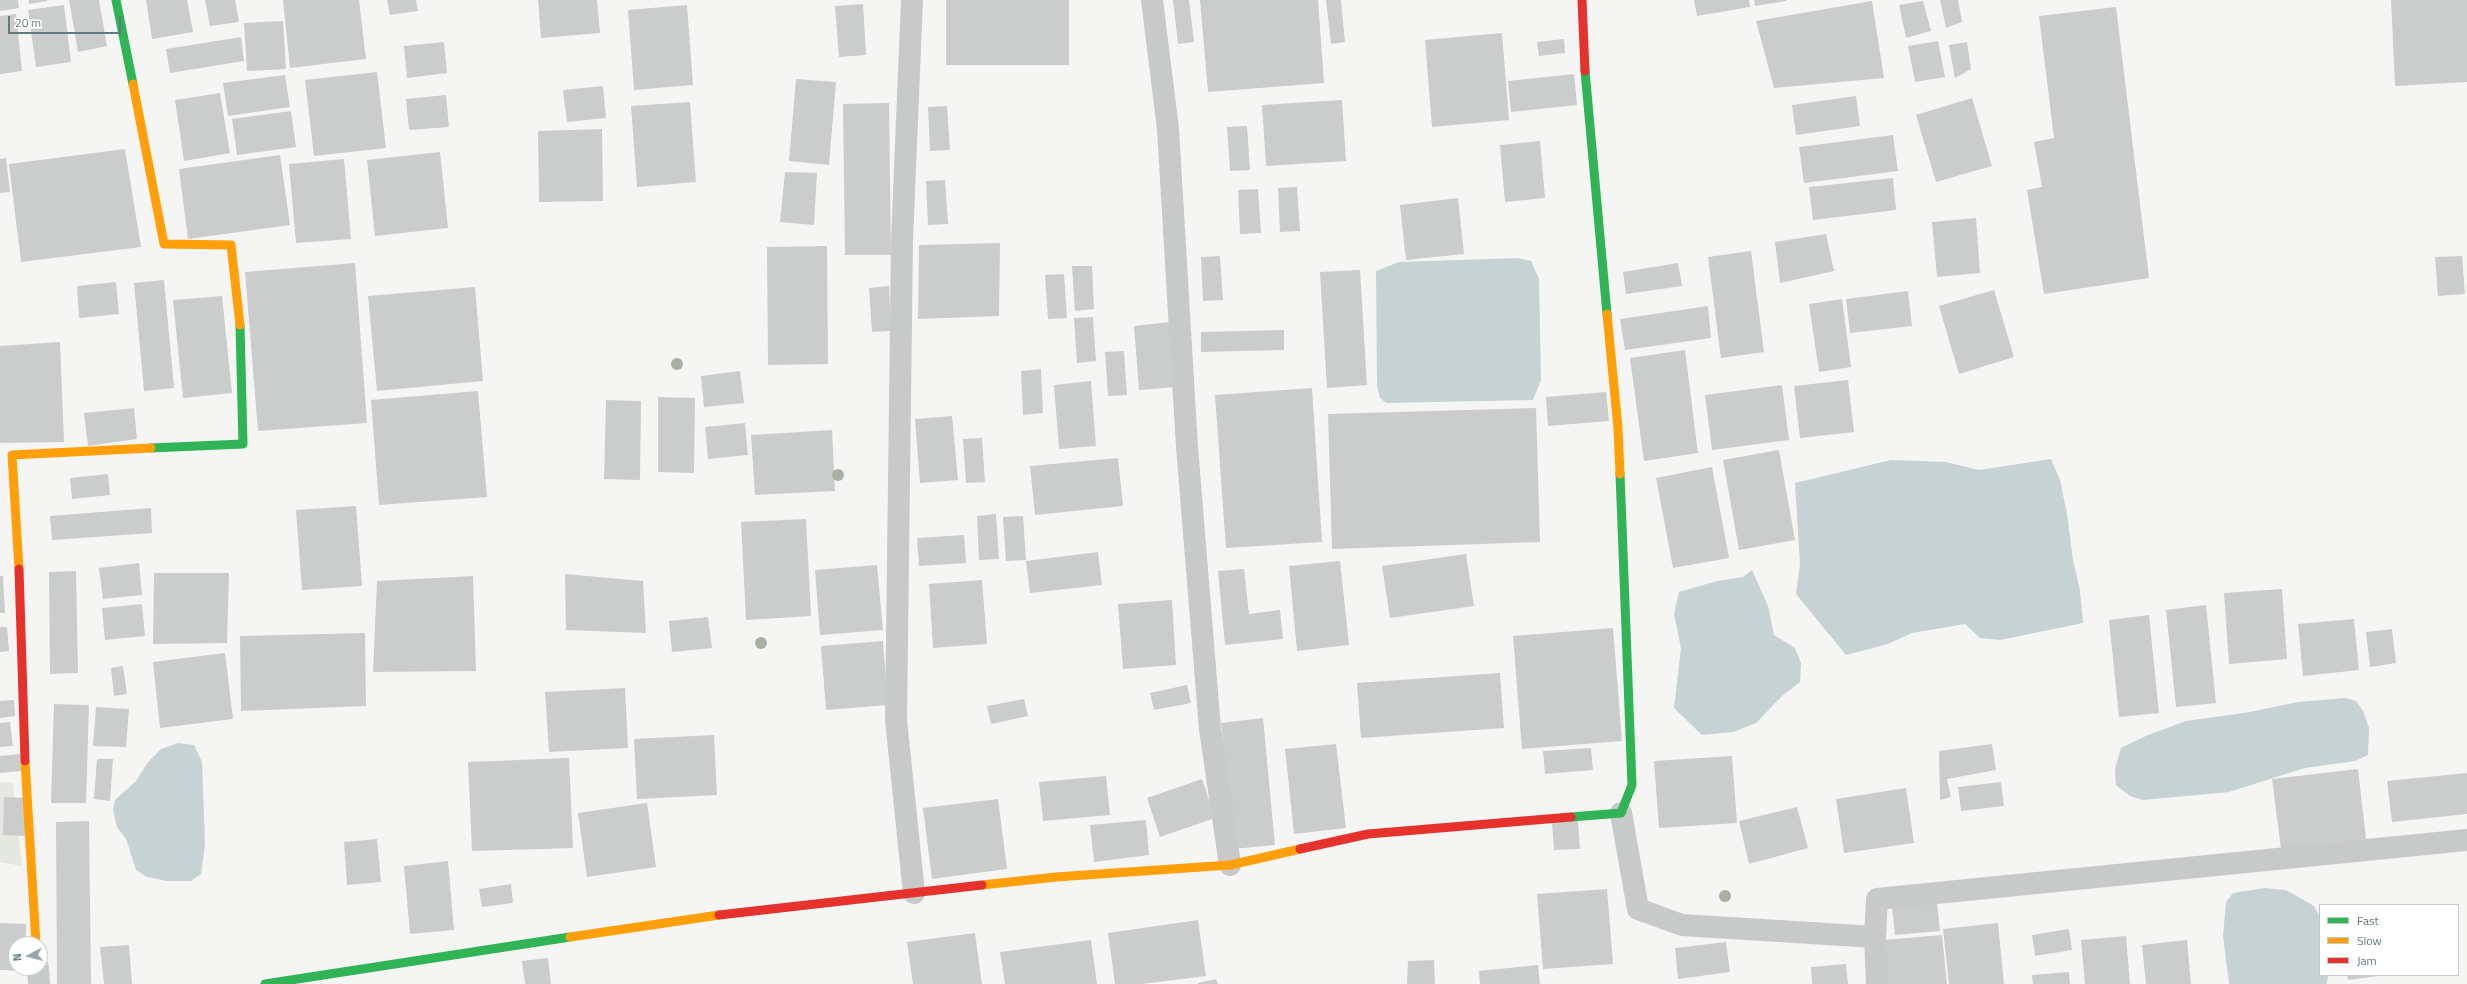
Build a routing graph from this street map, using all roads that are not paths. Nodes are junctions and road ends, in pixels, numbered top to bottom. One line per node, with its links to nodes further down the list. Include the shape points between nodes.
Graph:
1 (116, 0): 5 (street, via 164,244 231,245 241,338 243,444)
2 (912, 0): 9 (street, via 902,249 896,720)
3 (1152, 0): 8 (street, via 1168,129 1187,447 1209,722)
4 (1582, 0): 6 (street, via 1587,103 1618,428 1632,785)
5 (6, 455): 10 (street, via 21,594 24,748)
6 (1621, 813): 8 (street, via 1368,834); 11 (street, via 1638,909 1682,926)
7 (2467, 840): 11 (street, via 1877,899)
8 (1230, 865): 9 (street, via 1056,877)
9 (914, 893): 12 (street, via 683,919)
10 (36, 936)
11 (1875, 937): 13 (street)
12 (265, 984)
13 (1877, 984)

